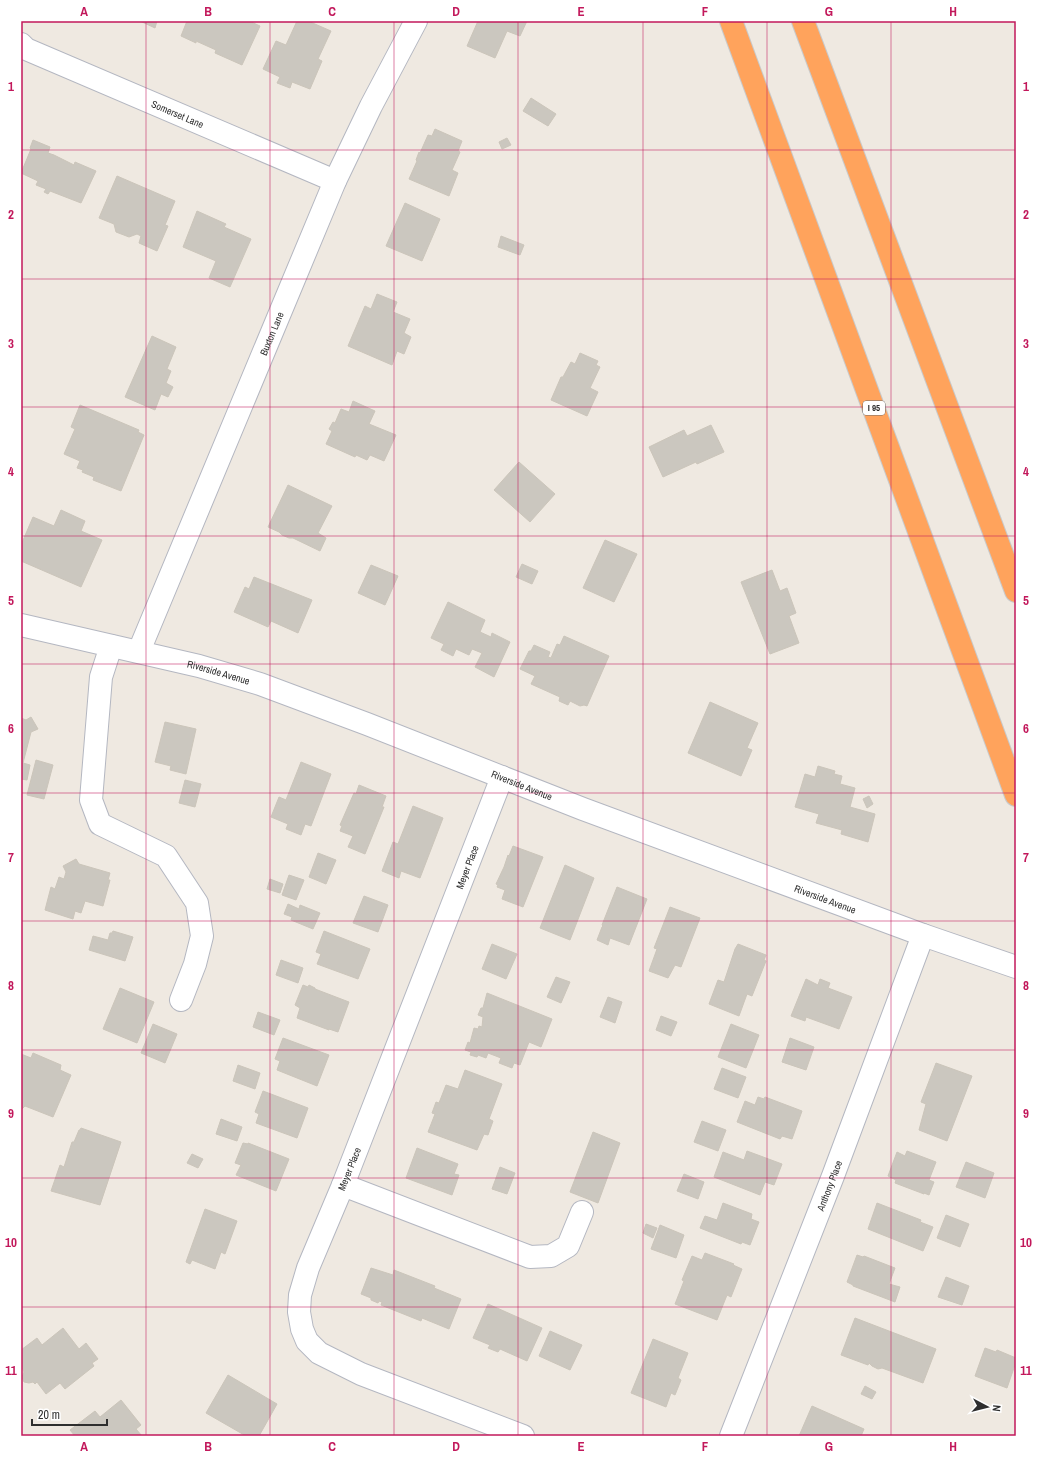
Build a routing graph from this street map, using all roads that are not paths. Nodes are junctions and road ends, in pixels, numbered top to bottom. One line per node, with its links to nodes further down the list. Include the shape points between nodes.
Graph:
1 (416, 21): 5 (street, Buxton Lane)
2 (731, 21): 11 (highway, I 95)
3 (803, 21): 6 (highway)
4 (21, 44): 5 (street, Somerset Lane, via 26,49)
5 (335, 181): 9 (street, Buxton Lane)
6 (1016, 591)
7 (21, 625): 8 (street, Riverside Avenue)
8 (111, 646): 9 (street, Riverside Avenue); 14 (street, via 101,677 92,800 100,824 166,856 197,903 202,936 195,964)
9 (138, 651): 10 (street, Riverside Avenue, via 260,684)
10 (502, 777): 12 (street, Riverside Avenue); 15 (street, Meyer Place)
11 (1016, 795)
12 (923, 935): 13 (street, Riverside Avenue); 18 (street, Anthony Place, via 833,1176)
13 (1016, 967)
14 (181, 1000)
15 (343, 1185): 16 (street, via 530,1257 551,1256 568,1246); 17 (street, Meyer Place, via 308,1268 300,1295 299,1312 307,1341 319,1353 361,1374)
16 (582, 1212)
17 (523, 1436)
18 (731, 1436)

